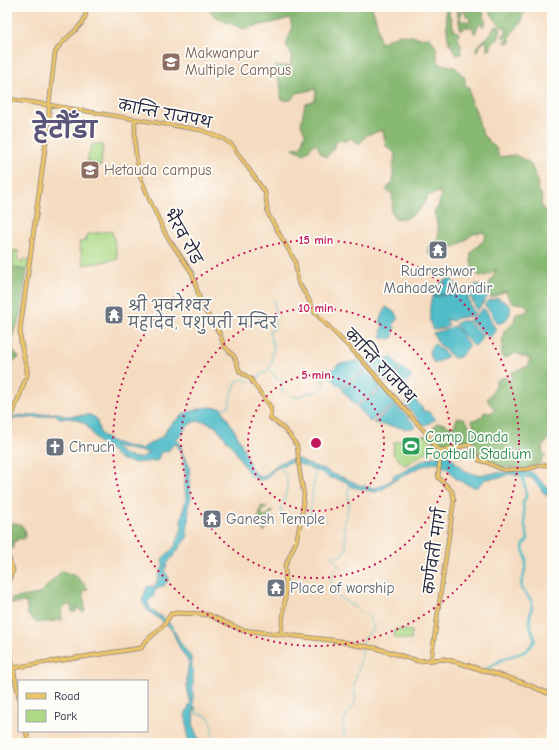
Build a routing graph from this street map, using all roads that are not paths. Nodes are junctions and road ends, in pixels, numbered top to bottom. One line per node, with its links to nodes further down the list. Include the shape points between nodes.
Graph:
1 (86, 7): 3 (main road, via 87,12 83,20 54,53)
2 (7, 99): 3 (highway)
3 (49, 106): 4 (main road, कान्ति राजपथ); 5 (highway, via 20,330 27,373)
4 (135, 119): 6 (main road, कान्ति राजपथ, via 202,130 232,145 265,192 268,214 295,261 298,282 315,313 360,358); 12 (main road, भैरव रोड, via 138,170 166,235 192,273 202,306 219,332 224,346 234,357 240,372 251,379 270,406 270,418 281,426 296,445 304,491 296,542 285,566 286,591)
5 (7, 429)
6 (441, 451): 7 (main road, via 468,445 479,460 503,470 528,470); 14 (main road, कर्णवती मार्ग, via 438,477 452,491 454,500)
7 (552, 464)
8 (7, 510): 9 (highway)
9 (7, 534)
10 (7, 553): 11 (highway, via 13,570)
11 (7, 584)
12 (281, 633): 14 (highway, via 339,641 376,648 418,661); 15 (highway, via 242,630 209,615 174,613 141,648)
13 (7, 639): 15 (highway)
14 (431, 661): 17 (highway, via 444,659 460,663 524,682)
15 (13, 668): 16 (highway)
16 (18, 692)
17 (552, 695)
18 (26, 732): 19 (highway)
19 (29, 743)

